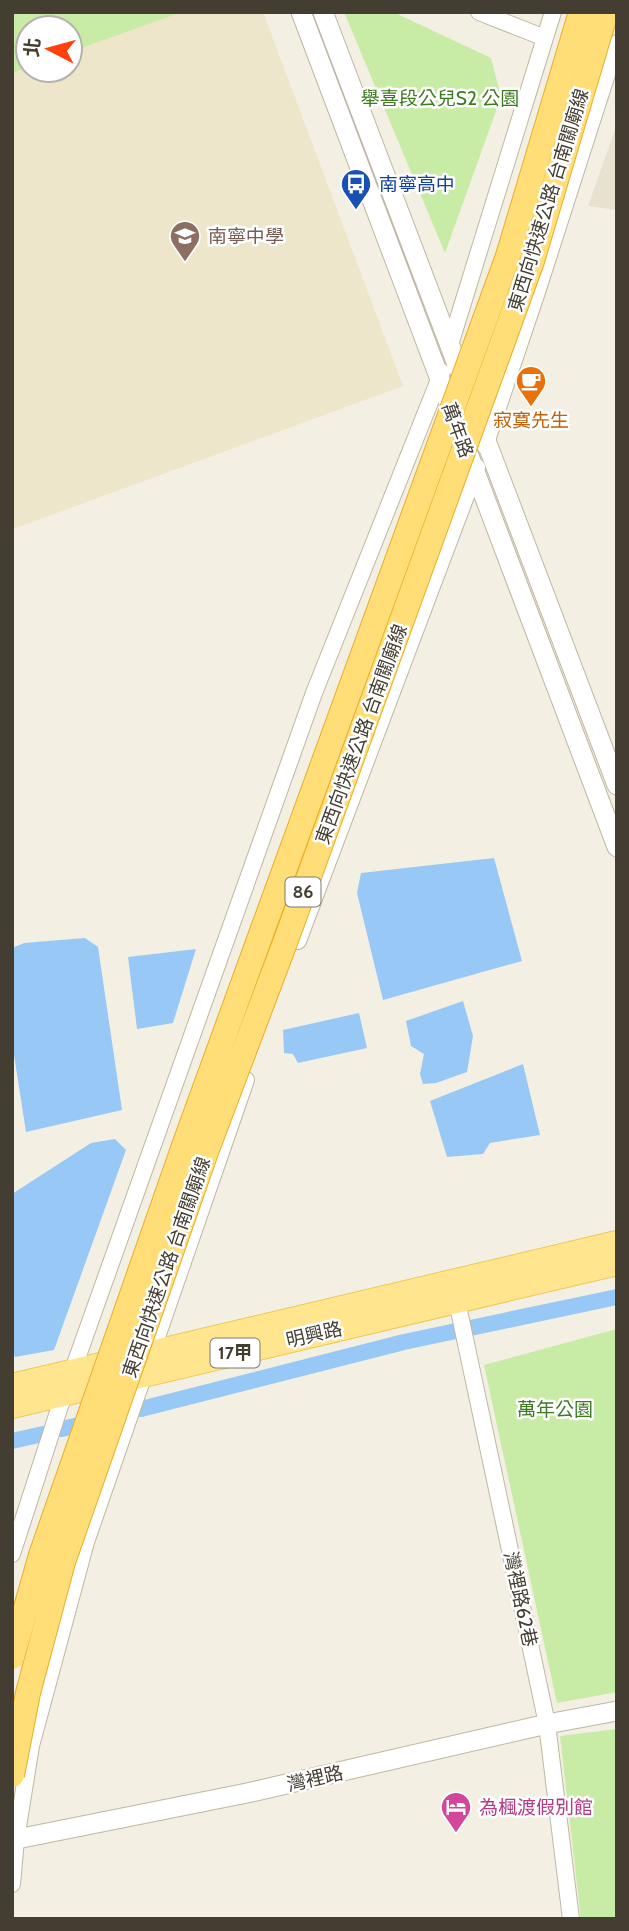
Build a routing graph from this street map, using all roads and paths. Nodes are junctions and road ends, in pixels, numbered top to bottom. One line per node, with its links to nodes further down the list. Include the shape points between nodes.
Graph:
1 (301, 12): 11 (street, 萬年路)
2 (323, 12): 10 (street, 萬年路)
3 (480, 12): 7 (street)
4 (553, 12): 7 (street)
5 (581, 12): 24 (highway, 東西向快速公路 台南關廟線 / 86, bridge, via 508,256 181,1156 41,1555)
6 (606, 12): 27 (highway, 東西向快速公路 台南關廟線 / 86, bridge, via 532,261 206,1152 62,1562)
7 (545, 38): 10 (street)
8 (617, 43): 9 (street)
9 (613, 66): 12 (street)
10 (450, 342): 11 (street); 12 (street, 萬年路)
11 (440, 380): 13 (street, 萬年路); 20 (street, via 314,693)
12 (486, 442): 13 (street); 14 (street, 萬年路)
13 (474, 474): 15 (street, 萬年路); 19 (street, via 249,1069)
14 (617, 785)
15 (617, 847)
16 (617, 1243): 18 (main road, 明興路 / 17甲)
17 (617, 1263): 18 (main road, 明興路 / 17甲)
18 (458, 1301): 19 (main road, 明興路 / 17甲); 26 (street, 灣裡路62巷)
19 (147, 1364): 20 (main road, 明興路 / 17甲); 28 (street, via 86,1542 31,1745)
20 (69, 1382): 21 (main road, 明興路 / 17甲); 22 (main road, 明興路 / 17甲); 23 (street)
21 (12, 1386)
22 (12, 1406)
23 (12, 1554)
24 (12, 1657)
25 (617, 1711): 26 (street, 灣裡路)
26 (547, 1724): 28 (street, 灣裡路, via 247,1793); 30 (street, 灣裡路62巷)
27 (12, 1775)
28 (14, 1840): 29 (street)
29 (12, 1884)
30 (571, 1919)

